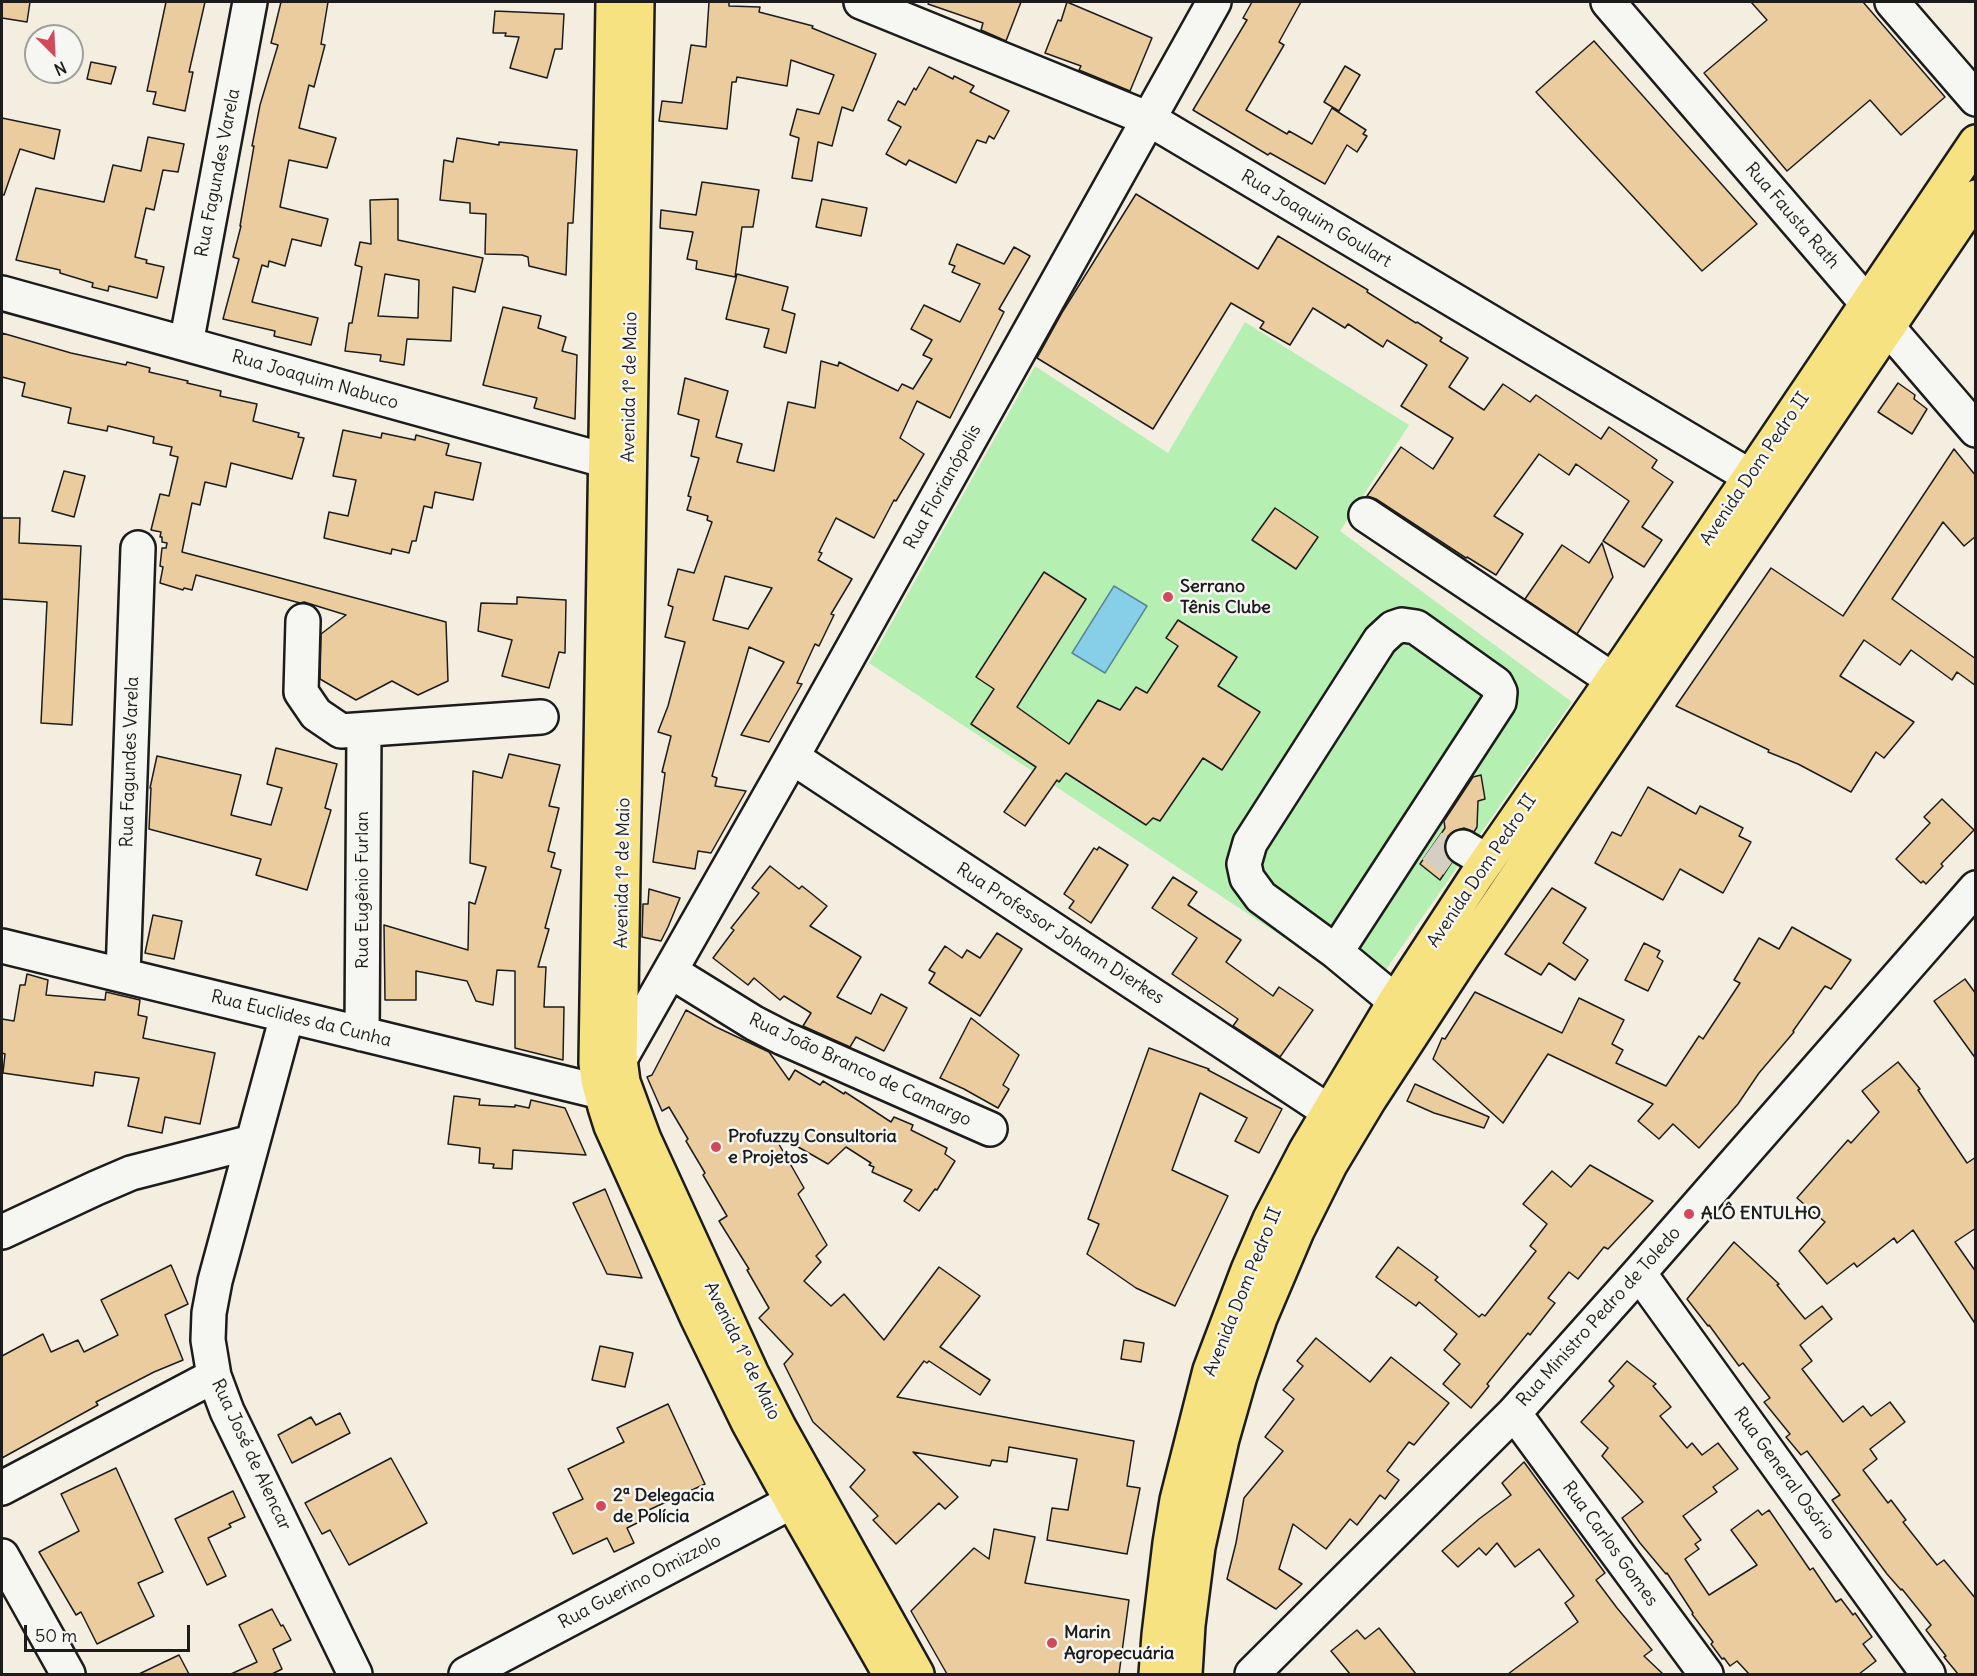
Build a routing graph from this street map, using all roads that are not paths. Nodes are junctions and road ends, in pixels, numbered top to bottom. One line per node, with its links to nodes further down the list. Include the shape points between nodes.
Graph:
1 (250, 2): 14 (street, Rua Fagundes Varela)
2 (613, 2): 16 (main road, Avenida 1º de Maio)
3 (637, 2): 16 (main road, Avenida 1º de Maio)
4 (861, 2): 9 (street, Rua Joaquim Goulart)
5 (1214, 2): 9 (street, Rua Florianópolis)
6 (1608, 2): 13 (street, Rua Fausta Rath)
7 (1892, 2): 8 (street)
8 (1976, 99)
9 (1149, 119): 17 (street, Rua Joaquim Goulart); 24 (street, Rua Florianópolis)
10 (1976, 142): 13 (main road, Avenida Dom Pedro II)
11 (1976, 197): 13 (main road, Avenida Dom Pedro II)
12 (2, 293): 14 (street, Rua Joaquim Nabuco)
13 (1877, 315): 15 (street, Rua Fausta Rath); 17 (main road, Avenida Dom Pedro II); 54 (main road, Avenida Dom Pedro II, via 1330,1165 1260,1318 1222,1439 1198,1547)
14 (186, 344): 16 (street, Rua Joaquim Nabuco)
15 (1976, 430)
16 (617, 464): 29 (main road, Avenida 1º de Maio); 36 (main road, Avenida 1º de Maio, via 596,1064)
17 (1750, 477): 21 (main road, Avenida Dom Pedro II)
18 (1366, 514): 21 (street)
19 (138, 548): 31 (street, Rua Fagundes Varela)
20 (303, 621): 23 (street, via 301,692 316,714 341,731)
21 (1613, 680): 25 (main road, Avenida Dom Pedro II)
22 (541, 717): 23 (street, via 399,726)
23 (364, 739): 34 (street, Rua Eugênio Furlan)
24 (792, 757): 30 (street, Rua Florianópolis); 37 (street, Rua Professor Johann Dierkes)
25 (1449, 847): 28 (street); 28 (street, via 1500,692 1496,684 1416,627 1402,625 1380,640 1250,843 1244,864 1247,878 1261,897); 32 (main road, Avenida Dom Pedro II)
26 (1976, 888): 41 (street, Rua Ministro Pedro de Toledo)
27 (2, 946): 31 (street, Rua Euclides da Cunha)
28 (1336, 952): 32 (street)
29 (621, 957): 30 (street, via 642,969); 35 (main road, Avenida 1º de Maio)
30 (670, 971): 35 (street, Rua Florianópolis); 38 (street, Rua João Branco de Camargo, via 773,1033)
31 (123, 975): 33 (street, Rua Euclides da Cunha)
32 (1395, 1001): 37 (main road, Avenida Dom Pedro II)
33 (287, 1016): 34 (street, Rua Euclides da Cunha); 39 (street, Rua José de Alencar)
34 (362, 1034): 36 (street, Rua Euclides da Cunha)
35 (620, 1059): 36 (main road); 42 (main road, Avenida 1º de Maio, via 629,1102)
36 (601, 1092): 42 (main road, Avenida 1º de Maio, via 612,1126)
37 (1328, 1111): 53 (main road, Avenida Dom Pedro II, via 1270,1219 1210,1370 1177,1500)
38 (990, 1129)
39 (252, 1142): 40 (street, via 132,1173); 43 (street, Rua José de Alencar, via 209,1313 208,1340)
40 (2, 1232)
41 (1639, 1273): 44 (street, Rua Ministro Pedro de Toledo); 57 (street, Rua General Osório)
42 (708, 1312): 46 (main road, Avenida 1º de Maio, via 779,1427)
43 (214, 1376): 45 (street); 49 (street, Rua José de Alencar, via 227,1411)
44 (1514, 1413): 55 (street, Rua Ministro Pedro de Toledo); 56 (street, Rua Carlos Gomes)
45 (2, 1488)
46 (803, 1496): 50 (street, Rua Guerino Omizzolo); 51 (main road, Avenida 1º de Maio); 52 (main road, Avenida 1º de Maio)
47 (2, 1556): 48 (street)
48 (68, 1674)
49 (355, 1674)
50 (466, 1674)
51 (890, 1674)
52 (917, 1674)
53 (1156, 1674)
54 (1185, 1674)
55 (1252, 1674)
56 (1706, 1674)
57 (1928, 1674)

